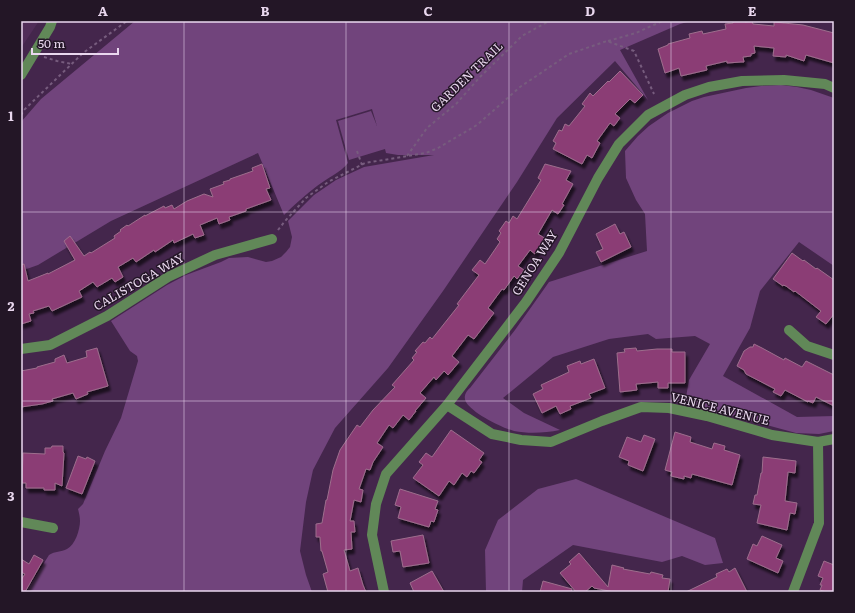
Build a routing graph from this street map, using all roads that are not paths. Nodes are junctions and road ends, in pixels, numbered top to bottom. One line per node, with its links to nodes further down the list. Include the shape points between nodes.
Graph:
1 (52, 21): 2 (street)
2 (21, 75)
3 (834, 88): 8 (street, GENOA WAY, via 825,84 784,80 742,81 709,87 685,95 648,115 619,144 598,178 559,253 526,302)
4 (272, 239): 6 (street, CALISTOGA WAY, via 215,255 168,277 108,316 50,345)
5 (789, 330): 7 (street, via 807,346)
6 (21, 349)
7 (834, 355)
8 (447, 405): 10 (street, VENICE AVENUE, via 492,434 521,440 551,442 641,407 669,408 772,435); 13 (street, GENOA WAY, via 386,474 376,504 372,535)
9 (834, 439): 10 (street, VENICE AVENUE)
10 (818, 442): 14 (street, via 819,523)
11 (21, 522): 12 (street)
12 (53, 528)
13 (384, 592)
14 (794, 592)

